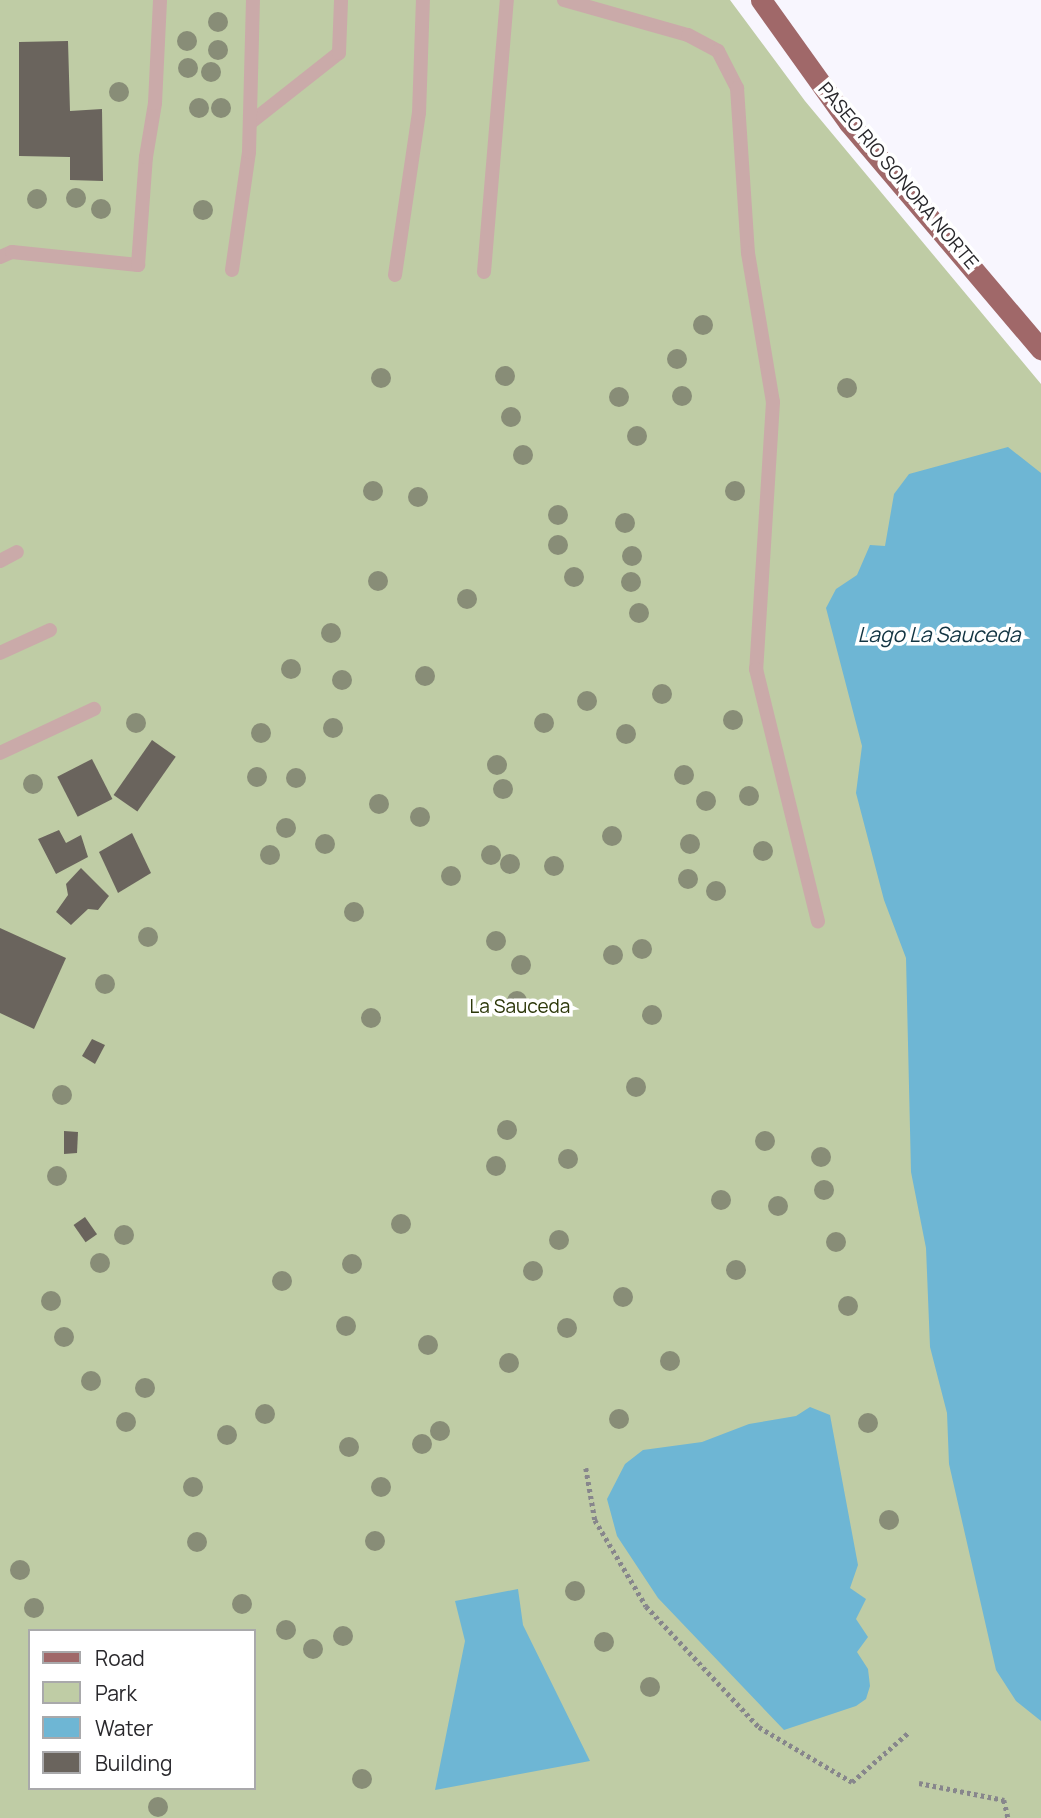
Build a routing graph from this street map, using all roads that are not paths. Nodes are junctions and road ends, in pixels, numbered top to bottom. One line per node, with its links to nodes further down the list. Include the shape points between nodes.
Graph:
1 (160, 0): 9 (lane, via 156,103 146,157 138,265 12,251)
2 (253, 0): 8 (lane)
3 (341, 0): 8 (lane, via 339,53)
4 (423, 0): 12 (lane, via 419,113)
5 (506, 0): 11 (lane)
6 (564, 0): 20 (lane, via 688,35 718,51 737,88 748,253 773,402 756,670)
7 (761, 0): 13 (main road, PASEO RIO SONORA NORTE, via 849,123)
8 (250, 123): 10 (lane)
9 (0, 257)
10 (232, 270)
11 (484, 272)
12 (395, 275)
13 (1041, 349)
14 (17, 552): 15 (lane)
15 (0, 561)
16 (50, 630): 17 (lane)
17 (0, 653)
18 (94, 709): 19 (lane)
19 (0, 753)
20 (818, 922)

